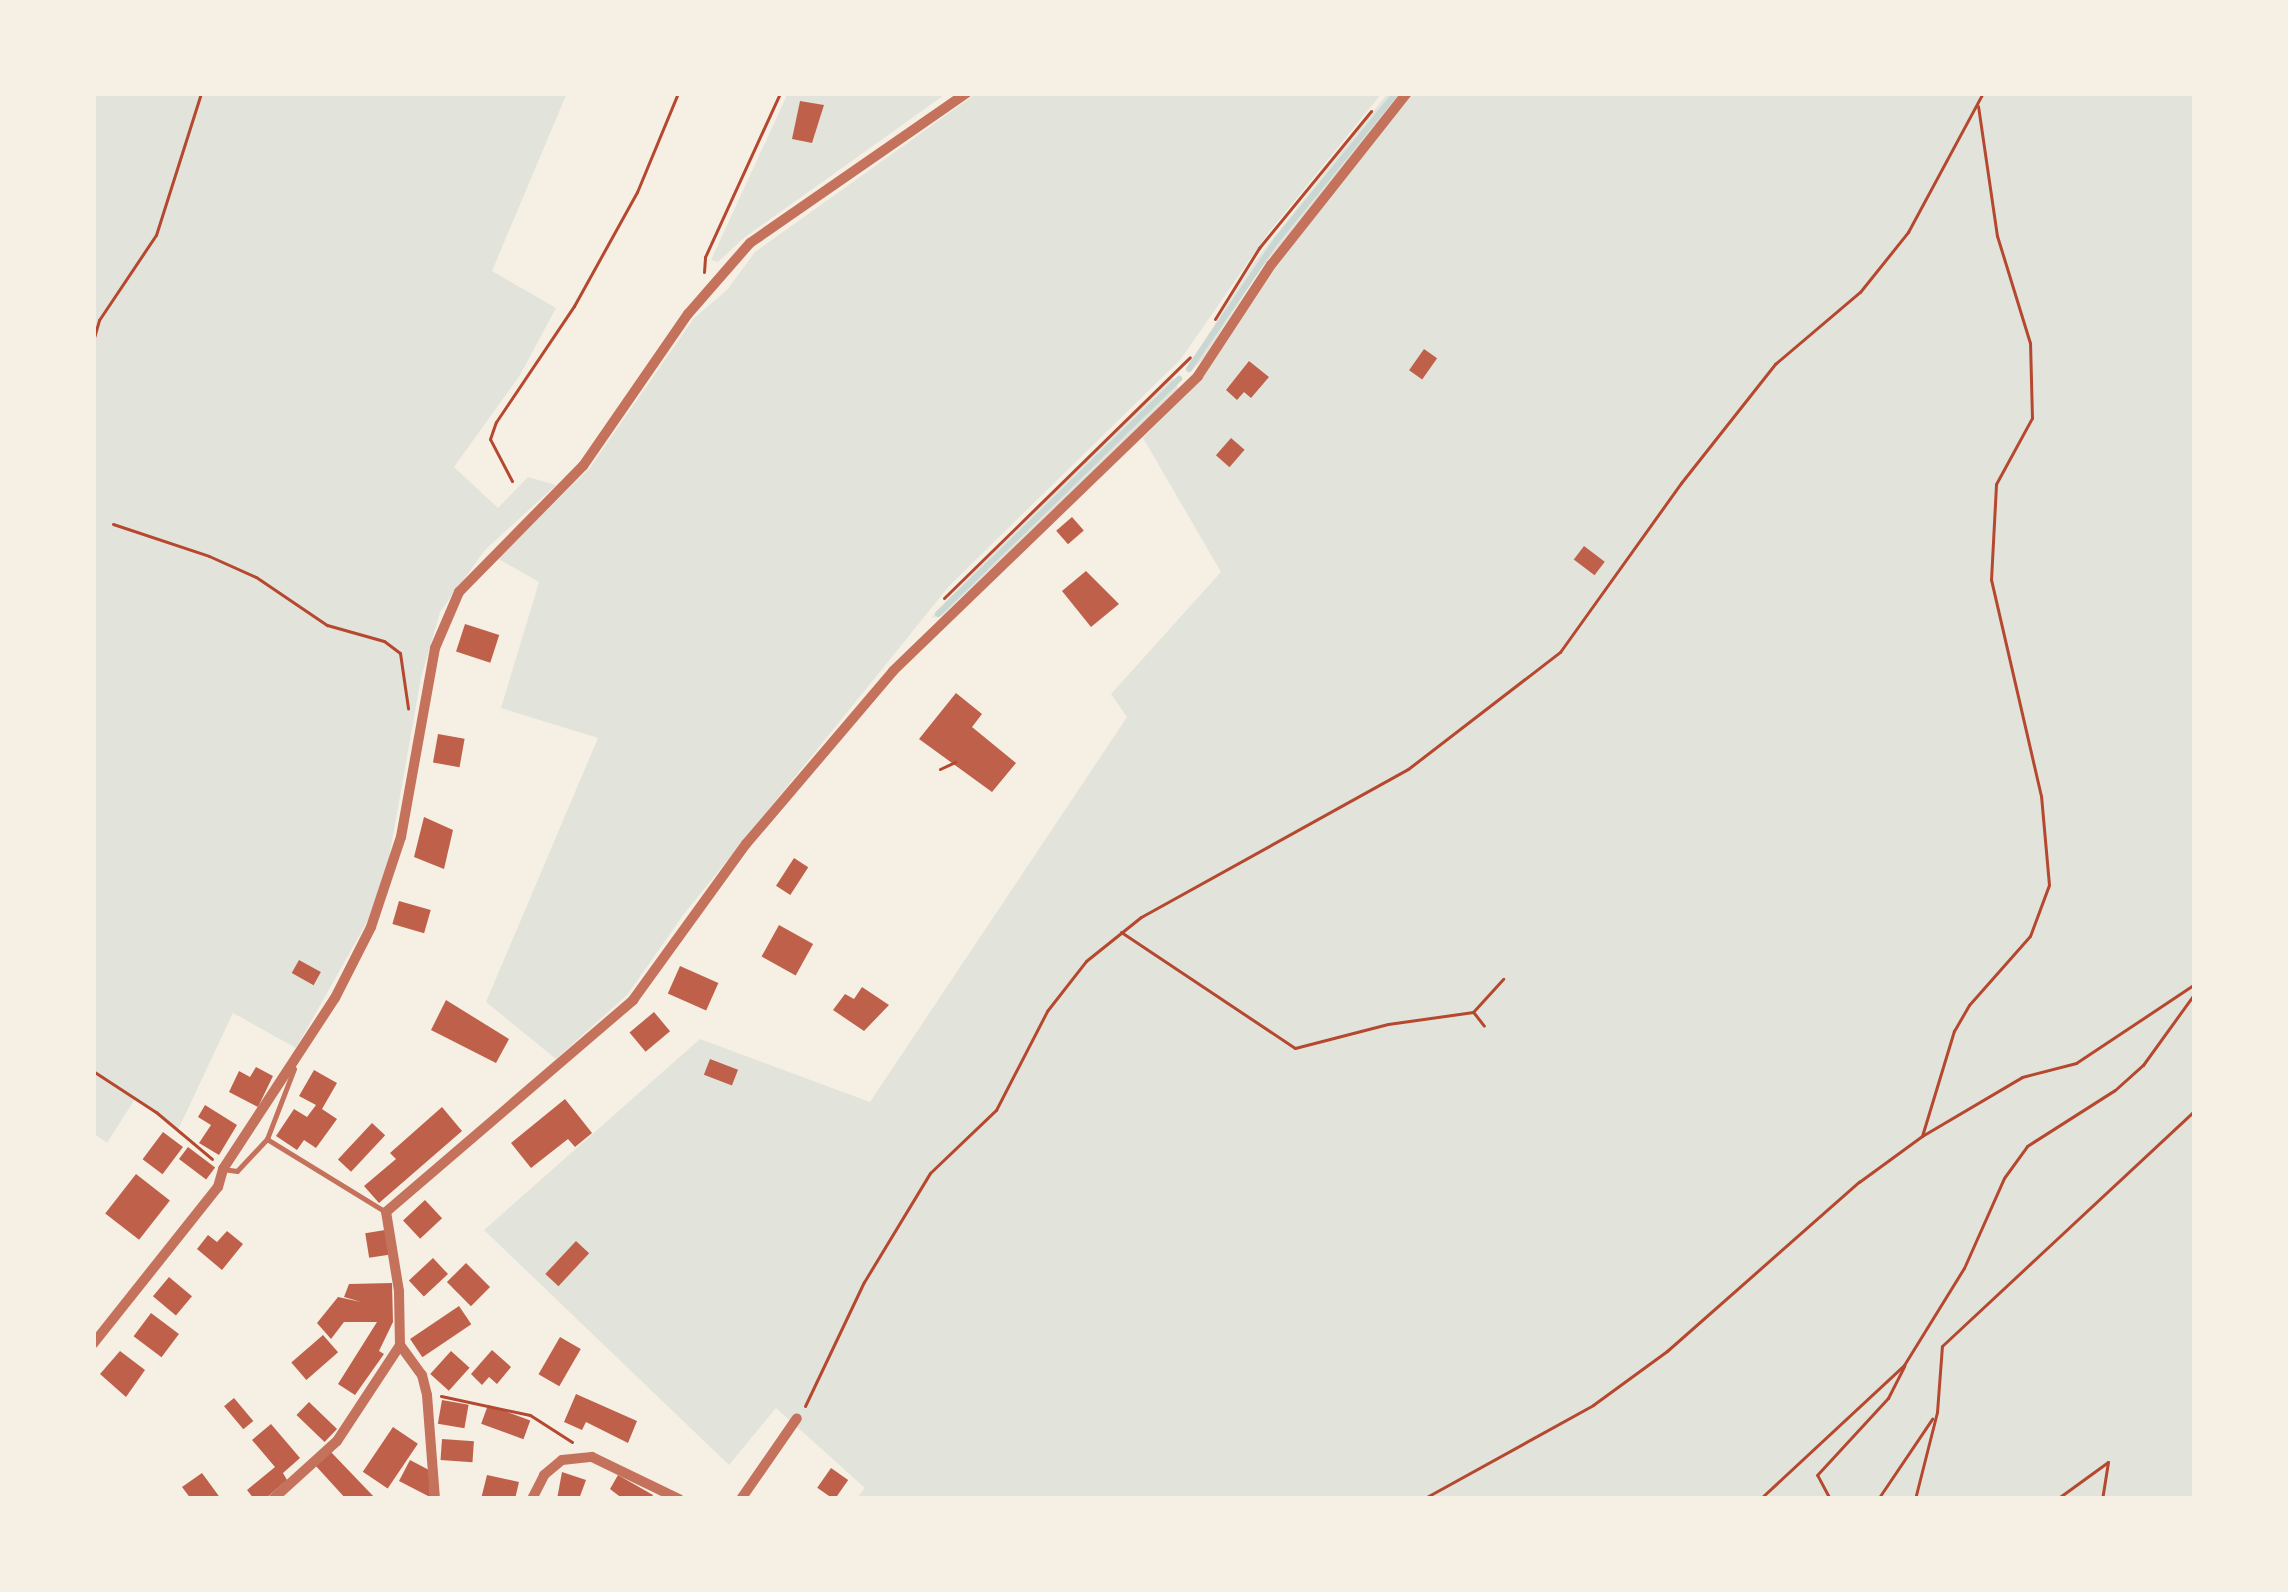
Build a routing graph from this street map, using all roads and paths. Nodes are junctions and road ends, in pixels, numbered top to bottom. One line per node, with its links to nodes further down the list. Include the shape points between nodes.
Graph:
1 (201, 93): 11 (path, via 156,235)
2 (678, 93): 13 (path, via 626,212 496,422 490,439)
3 (780, 93): 9 (path, via 705,257 702,271)
4 (967, 93): 9 (street, via 750,243)
5 (1407, 93): 31 (street, via 1270,265 1198,376 893,671 746,844 633,1000)
6 (1981, 93): 7 (path)
7 (1977, 103): 19 (path, via 1908,232 1860,292 1775,364 1560,652 1408,769); 28 (path, via 1996,236 2030,343 2032,418 1996,484 1990,580 2041,796 2049,885 2030,937 1954,1031)
8 (1371, 111): 10 (path, via 1259,248)
9 (714, 282): 25 (street, via 583,466 476,570 452,604 435,648 386,892)
10 (1211, 324)
11 (93, 341)
12 (1192, 355): 15 (path)
13 (512, 481)
14 (113, 524): 16 (path, via 241,570 327,625 384,641 400,653)
15 (940, 602)
16 (408, 710)
17 (955, 762): 18 (path)
18 (940, 769)
19 (1120, 931): 23 (path, via 1295,1048); 37 (path, via 1064,986 996,1110 930,1173 864,1282)
20 (1503, 979): 23 (path)
21 (2195, 984): 28 (path, via 2076,1064 2022,1078)
22 (2195, 993): 34 (path, via 2144,1065 2027,1146)
23 (1473, 1012): 24 (path)
24 (1484, 1026)
25 (296, 1064): 29 (lane); 30 (street)
26 (93, 1071): 30 (path)
27 (2195, 1110): 36 (path, via 1942,1346)
28 (1922, 1136): 44 (path, via 1594,1405)
29 (267, 1139): 30 (lane, via 237,1171); 31 (lane)
30 (223, 1169): 32 (street, via 181,1238)
31 (386, 1212): 33 (street)
32 (93, 1344)
33 (400, 1345): 35 (street); 39 (street, via 337,1441)
34 (1904, 1365): 45 (path); 46 (path, via 1888,1398 1817,1475)
35 (427, 1395): 38 (path, via 530,1415); 40 (street)
36 (1937, 1412): 47 (path); 48 (path)
37 (797, 1418): 43 (street)
38 (592, 1457): 41 (street, via 562,1460); 42 (street)
39 (273, 1499)
40 (436, 1499)
41 (532, 1499)
42 (679, 1499)
43 (741, 1499)
44 (1424, 1499)
45 (1760, 1499)
46 (1830, 1499)
47 (1878, 1499)
48 (1915, 1499)
49 (2057, 1499): 50 (path, via 2108,1462)
50 (2102, 1499)

